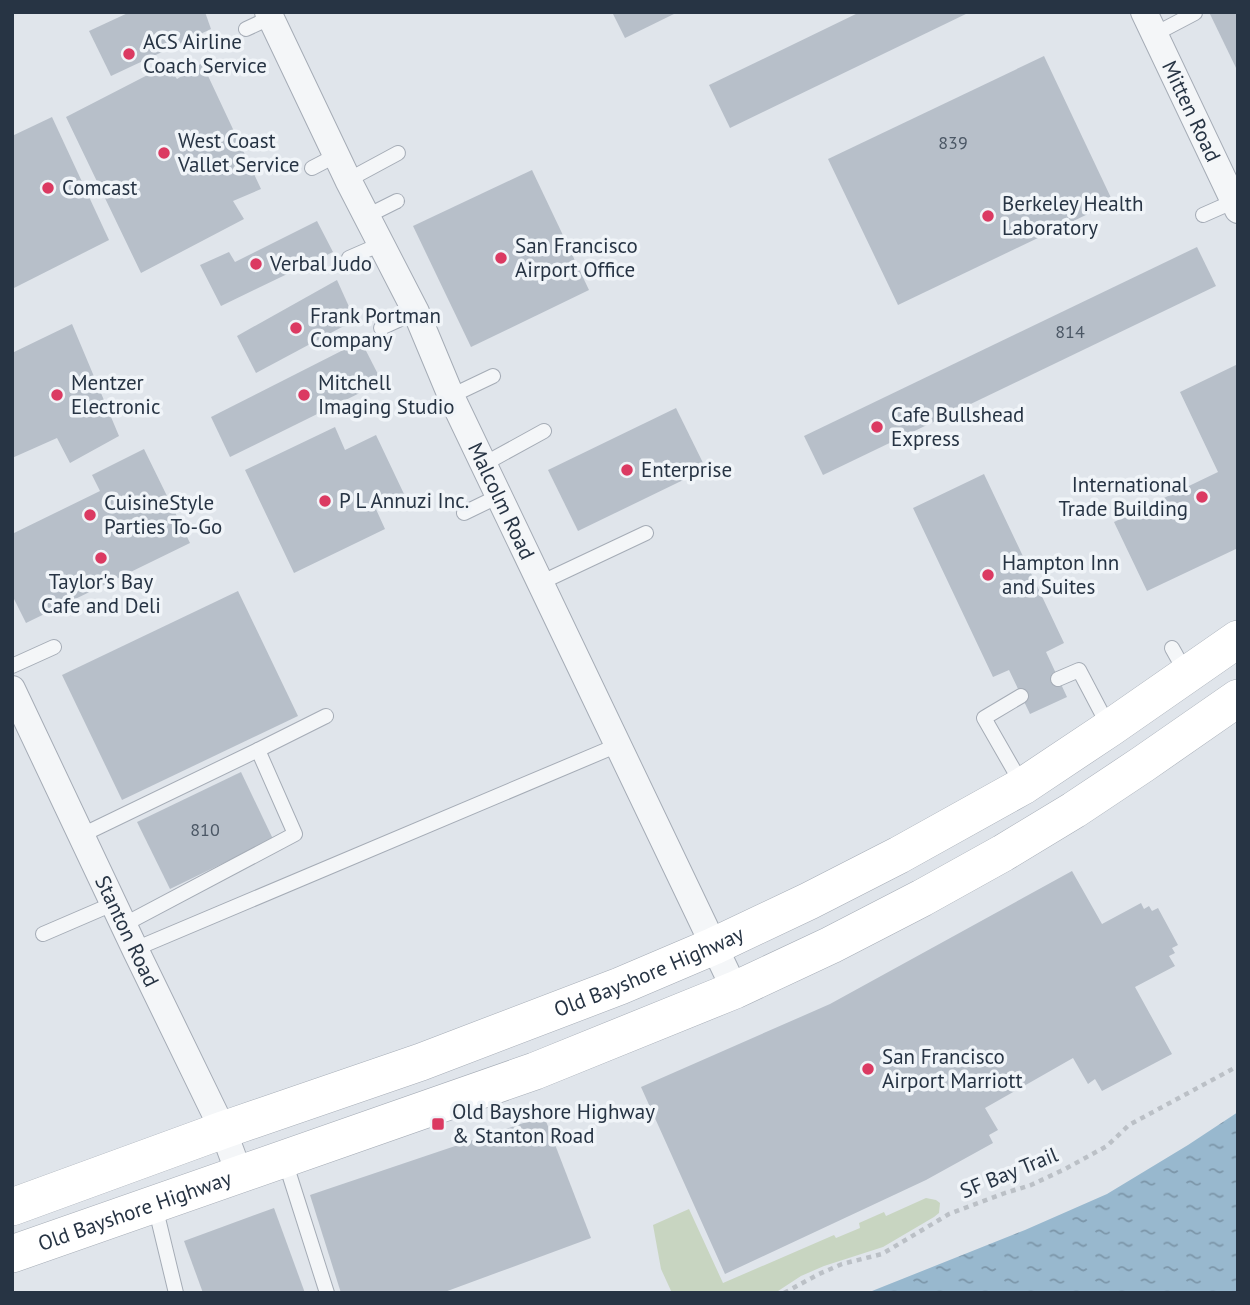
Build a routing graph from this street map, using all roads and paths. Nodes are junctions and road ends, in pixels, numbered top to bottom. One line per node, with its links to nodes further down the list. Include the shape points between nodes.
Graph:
1 (1195, 13): 3 (lane)
2 (273, 14): 4 (lane); 6 (street, Malcolm Road)
3 (1149, 23): 10 (street, Mitten Road)
4 (246, 29)
5 (398, 153): 8 (lane)
6 (337, 155): 7 (lane); 8 (street, Malcolm Road)
7 (312, 167)
8 (348, 180): 12 (street, Malcolm Road)
9 (397, 201): 12 (lane)
10 (1236, 203): 11 (lane)
11 (1203, 215)
12 (366, 216): 13 (street, Malcolm Road)
13 (381, 244): 14 (lane); 15 (street, Malcolm Road)
14 (349, 258)
15 (416, 313): 16 (lane); 18 (street, Malcolm Road)
16 (381, 328)
17 (492, 376): 18 (lane)
18 (451, 396): 20 (street, Malcolm Road)
19 (544, 431): 20 (lane)
20 (484, 464): 21 (street, Malcolm Road)
21 (499, 496): 22 (lane); 24 (street, Malcolm Road)
22 (464, 513)
23 (646, 533): 24 (lane)
24 (540, 583): 34 (street, Malcolm Road)
25 (1238, 639): 33 (main road, Old Bayshore Highway, via 1180,661)
26 (54, 647): 27 (lane)
27 (12, 666)
28 (1058, 679): 33 (lane, via 1079,670)
29 (12, 688): 37 (street, Stanton Road)
30 (1021, 696): 36 (lane, via 984,718)
31 (1238, 698): 42 (main road, Old Bayshore Highway, via 1003,853 831,945)
32 (326, 716): 35 (lane)
33 (1110, 728): 36 (main road, Old Bayshore Highway)
34 (618, 745): 40 (street, Malcolm Road); 41 (lane)
35 (258, 750): 37 (lane); 38 (lane, via 295,834)
36 (1023, 786): 40 (main road, Old Bayshore Highway, via 899,855)
37 (82, 835): 38 (street, Stanton Road)
38 (120, 914): 39 (lane); 41 (street, Stanton Road)
39 (43, 934)
40 (714, 946): 42 (street, Malcolm Road); 44 (main road, Old Bayshore Highway, via 421,1062)
41 (135, 949): 44 (street, Stanton Road)
42 (735, 990): 45 (main road, Old Bayshore Highway, via 536,1071)
43 (1238, 1066): 52 (path, SF Bay Trail, via 1129,1125 1107,1146 1065,1169 949,1214 881,1254 842,1264)
44 (223, 1130): 46 (street, Stanton Road); 48 (main road, Old Bayshore Highway)
45 (285, 1160): 46 (main road, Old Bayshore Highway); 51 (lane)
46 (240, 1176): 47 (main road, Old Bayshore Highway)
47 (155, 1205): 49 (main road, Old Bayshore Highway); 50 (lane)
48 (12, 1207)
49 (12, 1254)
50 (176, 1293)
51 (327, 1293)
52 (784, 1293)

